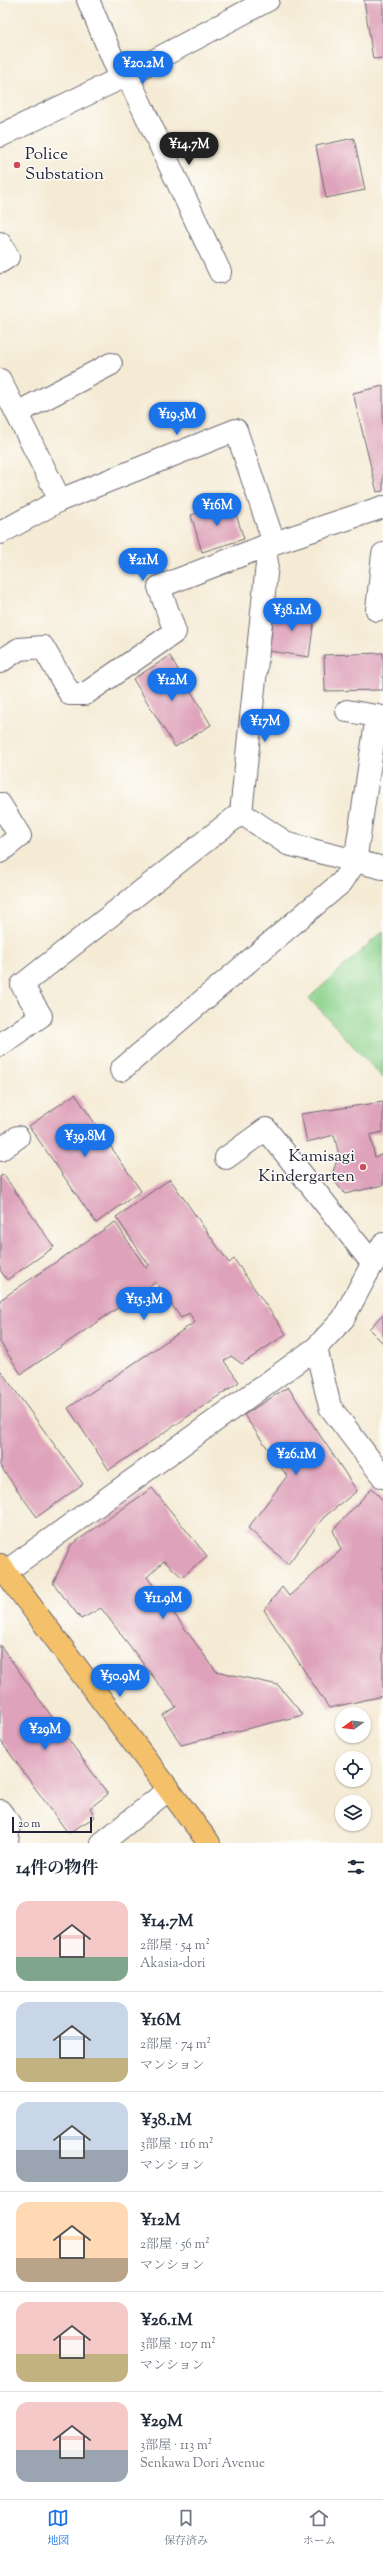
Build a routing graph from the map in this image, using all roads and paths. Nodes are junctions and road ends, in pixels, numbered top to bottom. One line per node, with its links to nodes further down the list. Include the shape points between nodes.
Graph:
1 (88, 0): 3 (street)
2 (268, 0): 3 (street)
3 (124, 76): 4 (street); 7 (street)
4 (0, 136)
5 (0, 243): 6 (street, via 8,257)
6 (0, 262)
7 (220, 272)
8 (112, 364): 9 (street)
9 (6, 398): 10 (street)
10 (60, 500): 12 (street); 13 (street, via 236,430)
11 (383, 507): 13 (street)
12 (0, 533)
13 (269, 544): 16 (street, via 159,587 175,632 85,694 70,694 43,647 19,649); 20 (street)
14 (383, 554): 15 (street)
15 (377, 610)
16 (0, 662)
17 (347, 711): 18 (street)
18 (380, 716): 22 (street)
19 (0, 804): 21 (street, via 20,836)
20 (241, 813): 22 (street, via 288,844); 24 (street, via 22,985 41,1016)
21 (0, 852)
22 (355, 862): 23 (street); 25 (street, via 342,882)
23 (383, 868)
24 (0, 1045)
25 (121, 1070)
26 (18, 1137): 27 (street)
27 (0, 1150)
28 (226, 1158): 30 (street, via 266,1129)
29 (383, 1244): 30 (street)
30 (373, 1264): 31 (street, via 343,1319)
31 (316, 1348): 32 (street, via 330,1408); 33 (street)
32 (383, 1478)
33 (2, 1569): 34 (main road)
34 (168, 1790): 37 (street); 38 (main road)
35 (0, 1811): 36 (street, via 9,1823)
36 (7, 1843)
37 (102, 1843)
38 (209, 1843)

